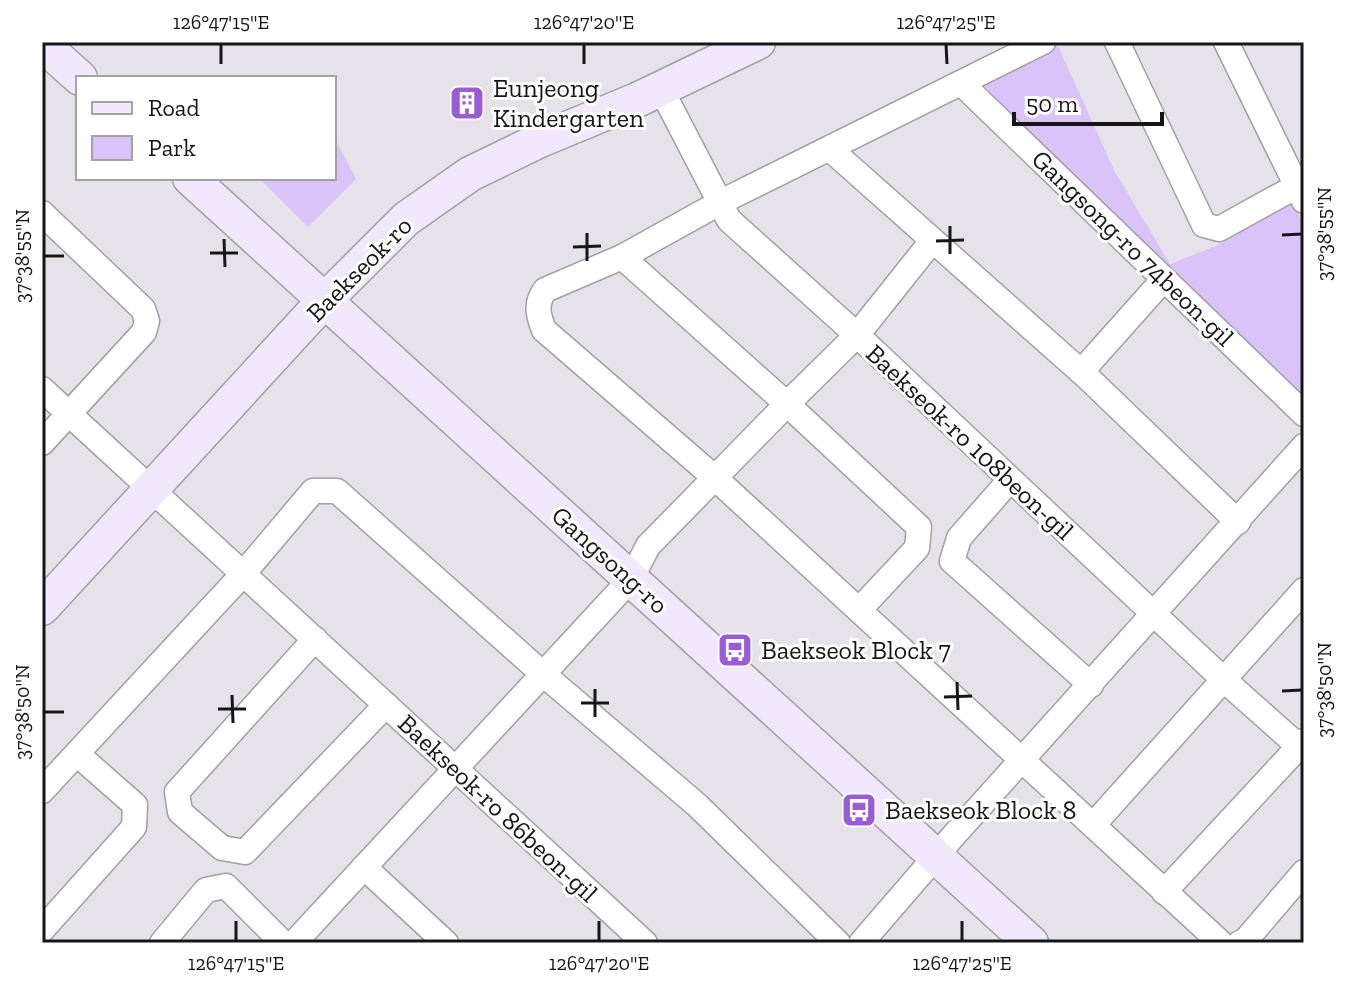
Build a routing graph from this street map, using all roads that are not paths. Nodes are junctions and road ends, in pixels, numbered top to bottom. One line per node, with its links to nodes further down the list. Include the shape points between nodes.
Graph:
1 (758, 42): 8 (main road, Baekseok-ro)
2 (1043, 42): 7 (street)
3 (1117, 42): 11 (street, via 1204,225 1219,229)
4 (1226, 42): 11 (street)
5 (42, 44): 6 (main road)
6 (78, 76)
7 (961, 83): 9 (street); 16 (street, Gangsong-ro 74beon-gil)
8 (661, 89): 12 (street, Baekseok-ro 108beon-gil); 17 (main road, Baekseok-ro, via 470,174 406,219)
9 (830, 149): 12 (street); 14 (street)
10 (192, 180): 17 (main road, Gangsong-ro)
11 (1300, 194)
12 (721, 202): 15 (street); 18 (street, Baekseok-ro 108beon-gil, via 729,220)
13 (42, 213): 22 (street, via 143,309 147,321 144,332)
14 (932, 241): 18 (street); 19 (street)
15 (622, 257): 21 (street); 26 (street, via 545,290 538,299 544,330)
16 (1164, 279): 19 (street); 23 (street, Gangsong-ro 74beon-gil)
17 (324, 301): 28 (main road, Baekseok-ro); 31 (main road, Gangsong-ro)
18 (857, 335): 21 (street); 27 (street, Baekseok-ro 108beon-gil)
19 (1084, 375): 29 (street)
20 (42, 389): 22 (street, Baekseok-ro 86beon-gil)
21 (787, 404): 26 (street); 34 (street, via 919,527 917,548)
22 (70, 414): 24 (street); 28 (street, Baekseok-ro 86beon-gil)
23 (1304, 414)
24 (42, 443)
25 (1304, 446): 29 (street)
26 (714, 477): 31 (street, via 648,546); 34 (street)
27 (1010, 480): 35 (street, Baekseok-ro 108beon-gil); 39 (street, via 959,538 952,561)
28 (151, 489): 30 (street, Baekseok-ro 86beon-gil); 33 (main road, Baekseok-ro)
29 (1238, 522): 35 (street)
30 (243, 574): 36 (street, Baekseok-ro 86beon-gil); 37 (street, via 313,491 337,491); 42 (street)
31 (631, 579): 37 (street); 47 (main road, Gangsong-ro)
32 (1304, 590): 38 (street)
33 (42, 608)
34 (864, 614): 43 (street)
35 (1154, 615): 38 (street, Baekseok-ro 108beon-gil); 39 (street)
36 (315, 639): 40 (street, Baekseok-ro 86beon-gil); 40 (street, Baekseok-ro 86beon-gil, via 177,792 180,812 222,848 245,852)
37 (543, 674): 44 (street); 57 (street, via 697,805)
38 (1223, 679): 41 (street, Baekseok-ro 108beon-gil); 46 (street)
39 (1091, 685): 43 (street)
40 (386, 705): 44 (street, Baekseok-ro 86beon-gil)
41 (1302, 746): 50 (street, Baekseok-ro 108beon-gil)
42 (79, 752): 45 (street); 51 (street, via 135,805 134,827)
43 (1023, 760): 46 (street); 47 (street)
44 (455, 769): 48 (street); 56 (street, Baekseok-ro 86beon-gil)
45 (42, 791)
46 (1094, 824): 50 (street)
47 (937, 857): 58 (street); 59 (main road, Gangsong-ro)
48 (364, 867): 54 (street); 55 (street)
49 (1304, 872): 61 (street)
50 (1164, 892): 60 (street)
51 (42, 930)
52 (162, 943): 53 (street, via 206,890 226,886)
53 (283, 943)
54 (294, 943)
55 (446, 943)
56 (645, 943)
57 (838, 943)
58 (861, 943)
59 (1031, 943)
60 (1221, 943)
61 (1240, 943)

